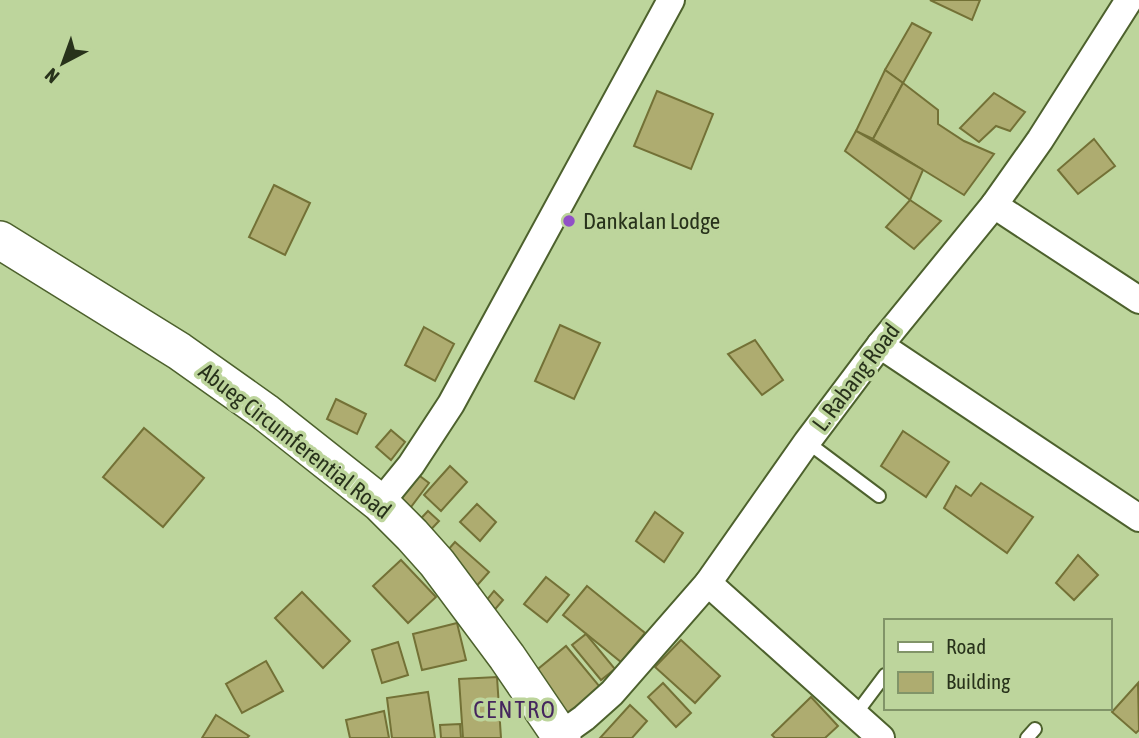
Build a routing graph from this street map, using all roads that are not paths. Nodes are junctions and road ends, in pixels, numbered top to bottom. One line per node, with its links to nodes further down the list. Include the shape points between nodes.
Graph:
1 (671, 0): 9 (street, via 451,404)
2 (1129, 0): 3 (street, L. Rabang Road)
3 (993, 205): 5 (street); 6 (street, L. Rabang Road)
4 (0, 240): 9 (street, Abueg Circumferential Road, via 179,351)
5 (1139, 300)
6 (880, 345): 7 (street, L. Rabang Road); 10 (street)
7 (807, 442): 8 (lane); 11 (street, L. Rabang Road)
8 (879, 496)
9 (380, 503): 14 (street, Abueg Circumferential Road, via 437,563)
10 (1139, 518)
11 (708, 583): 13 (street); 14 (street, L. Rabang Road, via 612,693)
12 (884, 676): 13 (lane)
13 (855, 715): 15 (street)
14 (560, 737)
15 (881, 738)

